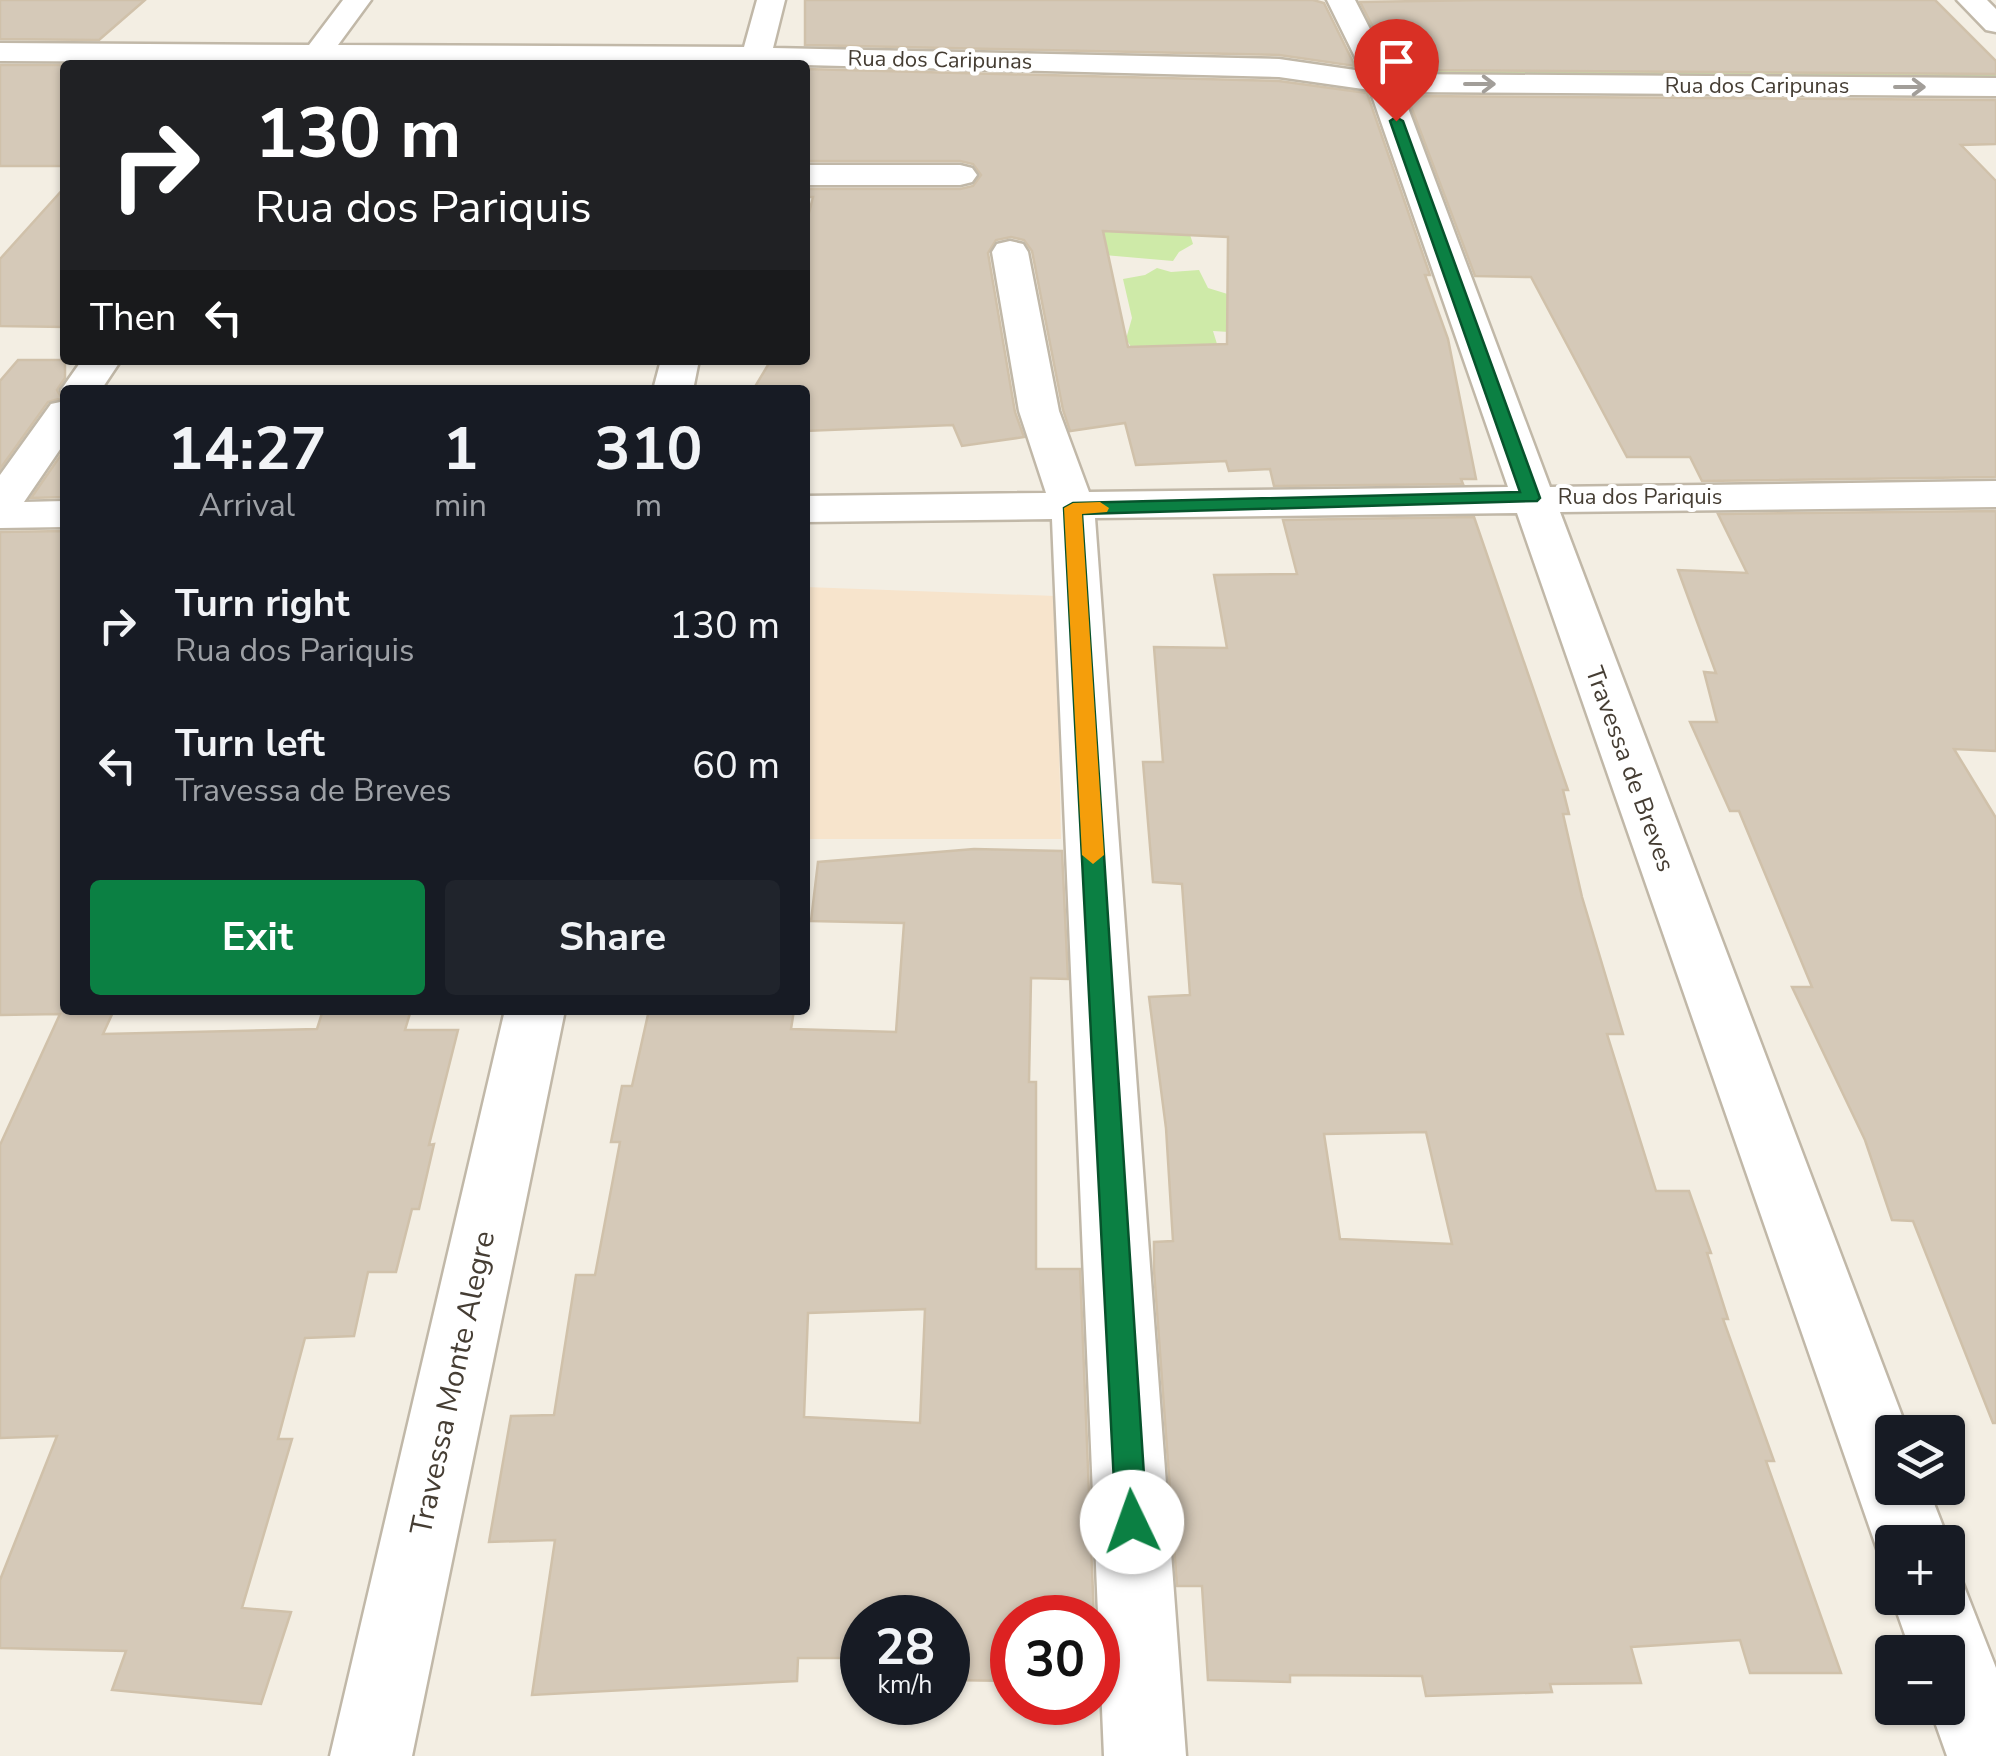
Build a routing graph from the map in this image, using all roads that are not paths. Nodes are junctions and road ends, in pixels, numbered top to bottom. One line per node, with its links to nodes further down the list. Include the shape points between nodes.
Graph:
1 (358, 0): 8 (street)
2 (770, 0): 10 (street)
3 (1341, 0): 12 (street, Travessa de Breves)
4 (1971, 0): 5 (street)
5 (1996, 24)
6 (0, 52): 8 (street, Rua dos Caripunas)
7 (1510, 55): 12 (street, Rua dos Caripunas)
8 (314, 59): 9 (street, Rua dos Caripunas)
9 (534, 60)
10 (755, 60)
11 (810, 62): 12 (street, Rua dos Caripunas)
12 (1378, 70): 13 (street, Rua dos Caripunas, one-way to 13); 19 (street, Travessa de Breves)
13 (1996, 88)
14 (810, 175): 15 (street)
15 (960, 175)
16 (1010, 252): 21 (street, via 1039,412)
17 (60, 420): 20 (street)
18 (1996, 494): 19 (street, Rua dos Pariquis)
19 (1531, 498): 21 (street, Rua dos Pariquis); 26 (street, Travessa de Breves)
20 (0, 505)
21 (1073, 508): 22 (street, Rua dos Pariquis); 29 (street)
22 (810, 509)
23 (60, 514): 24 (street)
24 (0, 515)
25 (533, 1015): 28 (street, Travessa Monte Alegre)
26 (1904, 1525)
27 (1936, 1615): 30 (street)
28 (371, 1756)
29 (1145, 1756)
30 (1988, 1756)

